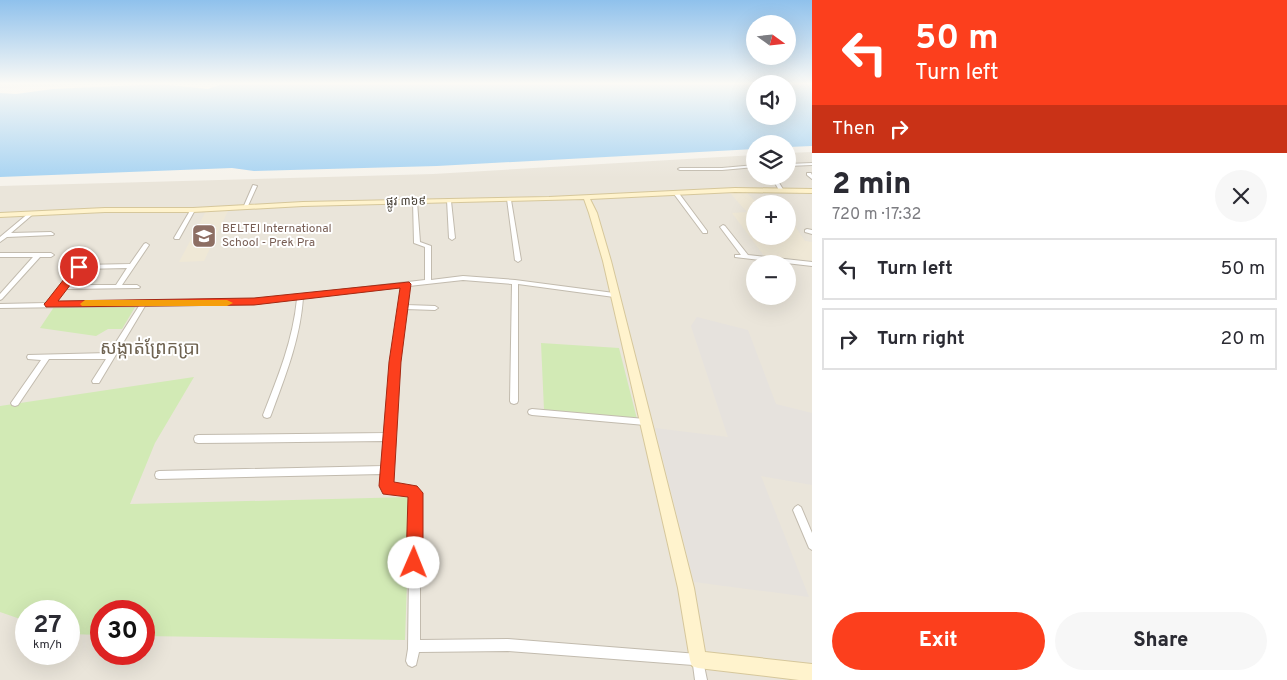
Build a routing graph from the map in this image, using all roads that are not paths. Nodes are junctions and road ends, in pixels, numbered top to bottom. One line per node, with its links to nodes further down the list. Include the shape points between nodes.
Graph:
1 (812, 164): 2 (street)
2 (796, 165)
3 (746, 166): 4 (street)
4 (680, 169)
5 (779, 185): 7 (street)
6 (256, 186): 14 (street)
7 (782, 190): 8 (main road, ផ្លូវ ៣៦៩); 9 (main road, ផ្លូវ ៣៦៩)
8 (812, 191)
9 (676, 193): 10 (main road, ផ្លូវ ៣៦៩); 19 (street)
10 (586, 197): 11 (main road, ផ្លូវ ៣៦៩); 43 (main road, via 599,231)
11 (509, 200): 12 (main road, ផ្លូវ ៣៦៩); 32 (street)
12 (450, 201): 13 (main road, ផ្លូវ ៣៦៩); 23 (street)
13 (415, 202): 14 (main road, ផ្លូវ ៣៦៩); 37 (street, via 417,243 428,246)
14 (244, 208): 15 (main road, ផ្លូវ ៣៦៩)
15 (193, 210): 16 (main road, ផ្លូវ ៣៦៩); 22 (street)
16 (30, 214): 17 (main road, ផ្លូវ ៣៦៩); 21 (street)
17 (0, 215)
18 (722, 227): 31 (street)
19 (704, 232)
20 (51, 234): 21 (street)
21 (6, 235): 24 (street)
22 (177, 238)
23 (452, 238)
24 (0, 240)
25 (146, 245): 35 (street)
26 (38, 255): 27 (street); 30 (street); 45 (street)
27 (51, 255)
28 (88, 256): 36 (street)
29 (737, 256): 31 (street)
30 (2, 257)
31 (746, 257)
32 (518, 260)
33 (796, 262): 34 (street)
34 (812, 264)
35 (132, 266): 36 (street); 40 (street)
36 (79, 267): 42 (street)
37 (428, 281): 38 (street, via 463,278); 39 (street)
38 (515, 282): 43 (street); 55 (street)
39 (406, 284): 44 (street); 49 (street)
40 (118, 286): 41 (street); 42 (street)
41 (138, 286)
42 (63, 287): 47 (street)
43 (614, 295): 59 (main road)
44 (300, 296): 46 (street, via 227,303); 58 (street, via 295,334)
45 (0, 298)
46 (144, 303): 47 (street); 51 (street)
47 (49, 304): 48 (street)
48 (0, 306)
49 (402, 307): 50 (street); 60 (street)
50 (435, 308)
51 (111, 356): 53 (street); 54 (street)
52 (31, 357): 53 (street)
53 (47, 357): 56 (street)
54 (96, 381)
55 (514, 401)
56 (15, 402)
57 (532, 412): 59 (street)
58 (267, 415)
59 (646, 422): 66 (main road, via 686,588)
60 (389, 437): 61 (street); 62 (street)
61 (198, 439)
62 (387, 470): 63 (street); 66 (street, via 387,488 415,493 413,655 417,646 508,644)
63 (159, 475)
64 (798, 510): 65 (street)
65 (812, 545)
66 (698, 660): 67 (main road); 68 (street)
67 (812, 673)
68 (701, 680)

